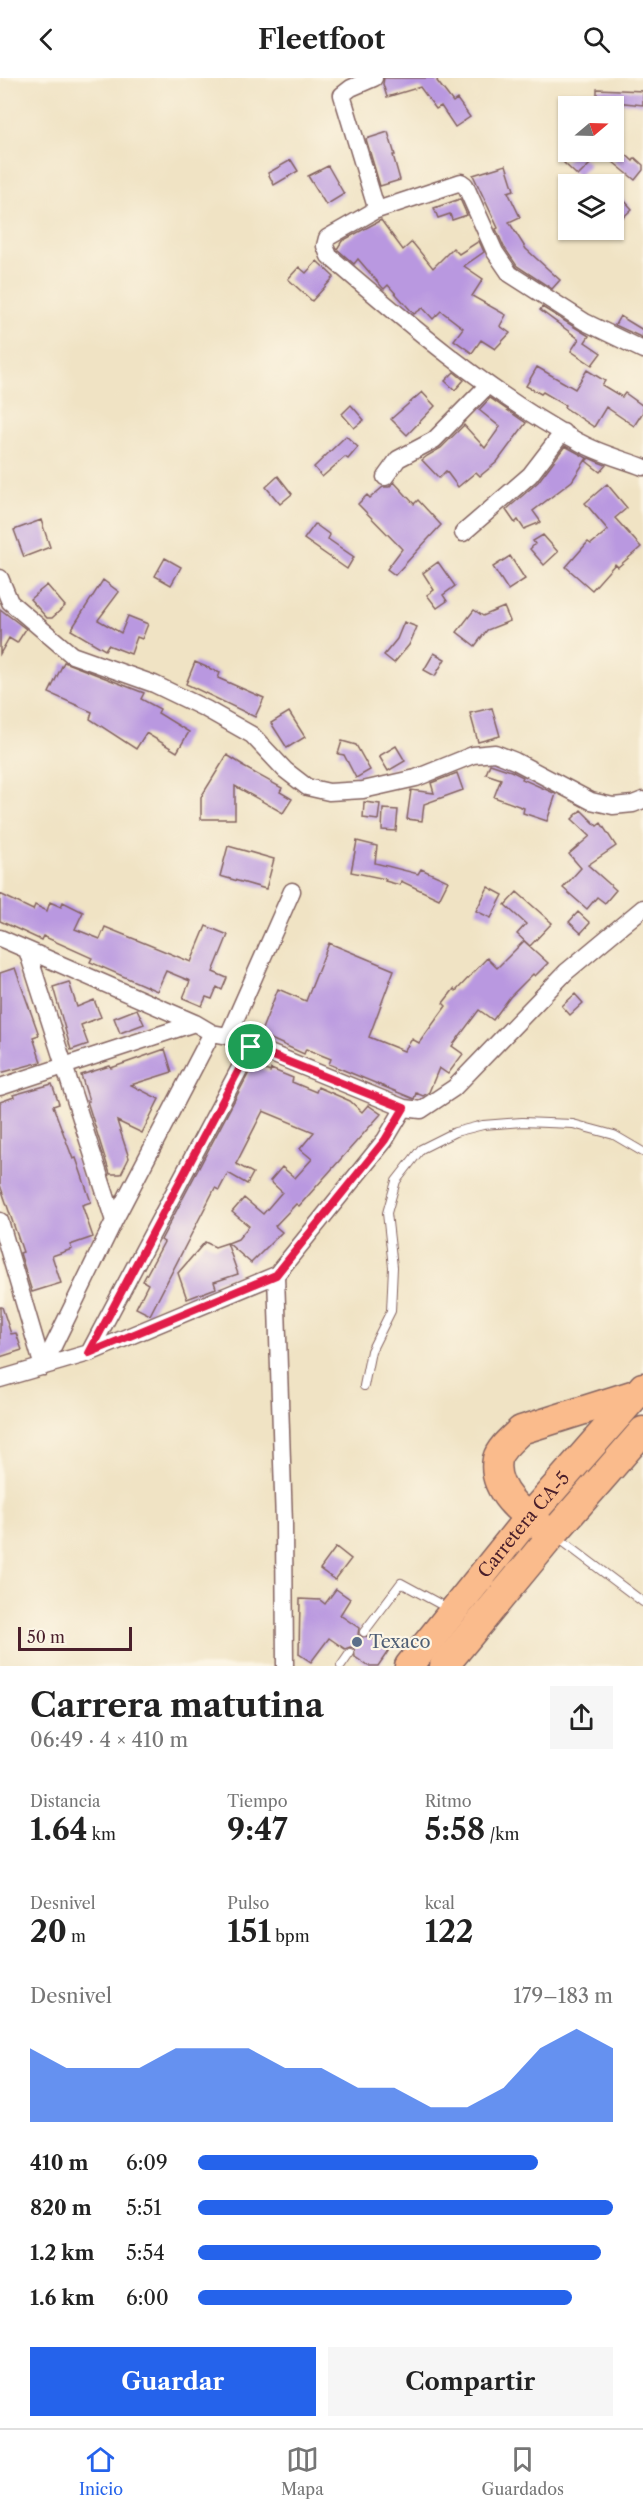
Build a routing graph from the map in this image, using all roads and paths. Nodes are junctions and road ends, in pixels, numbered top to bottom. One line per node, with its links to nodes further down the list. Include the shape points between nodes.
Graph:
1 (374, 78): 2 (street, via 342,95)
2 (374, 211): 3 (street, via 461,182 510,274 585,322); 4 (street, via 327,238 324,246 329,256 441,351)
3 (643, 350)
4 (488, 385): 5 (street); 7 (street, via 434,440 398,459)
5 (563, 432): 6 (street, via 580,443); 8 (street, via 530,475)
6 (643, 467)
7 (385, 477)
8 (463, 533)
9 (0, 578): 10 (street, via 10,603 72,655 154,684 206,709 252,735 285,771 307,787 328,792 363,790 416,778 473,754 495,753 591,801 612,806)
10 (643, 800)
11 (292, 891): 16 (street)
12 (643, 908): 20 (street, via 566,972 454,1088 421,1110)
13 (0, 938): 14 (street)
14 (27, 950): 15 (street); 18 (street)
15 (195, 1023): 16 (street); 18 (street)
16 (220, 1035): 17 (street); 23 (street)
17 (251, 1047): 20 (street); 25 (street)
18 (64, 1068): 19 (street); 23 (street)
19 (0, 1087)
20 (404, 1108): 24 (street, via 385,1140)
21 (643, 1152): 28 (lane, via 614,1135 573,1124 522,1122 455,1132 421,1149 396,1181 387,1213 393,1267 391,1311 371,1351)
22 (0, 1221): 26 (street)
23 (114, 1221): 26 (street)
24 (276, 1275): 25 (street); 37 (street)
25 (89, 1353): 26 (street)
26 (43, 1367): 27 (street)
27 (0, 1379)
28 (364, 1386)
29 (640, 1390): 31 (highway, Carretera CA-5); 31 (highway, via 521,1430 507,1444 497,1458 498,1475 503,1491)
30 (643, 1431): 32 (highway, Carretera CA-5)
31 (528, 1518): 32 (highway); 34 (highway, Carretera CA-5)
32 (553, 1534): 33 (lane); 40 (highway, Carretera CA-5)
33 (643, 1602)
34 (453, 1611): 35 (lane, via 401,1583); 39 (highway, Carretera CA-5)
35 (364, 1632)
36 (350, 1653): 38 (lane)
37 (285, 1666)
38 (341, 1666)
39 (408, 1666)
40 (444, 1666)

